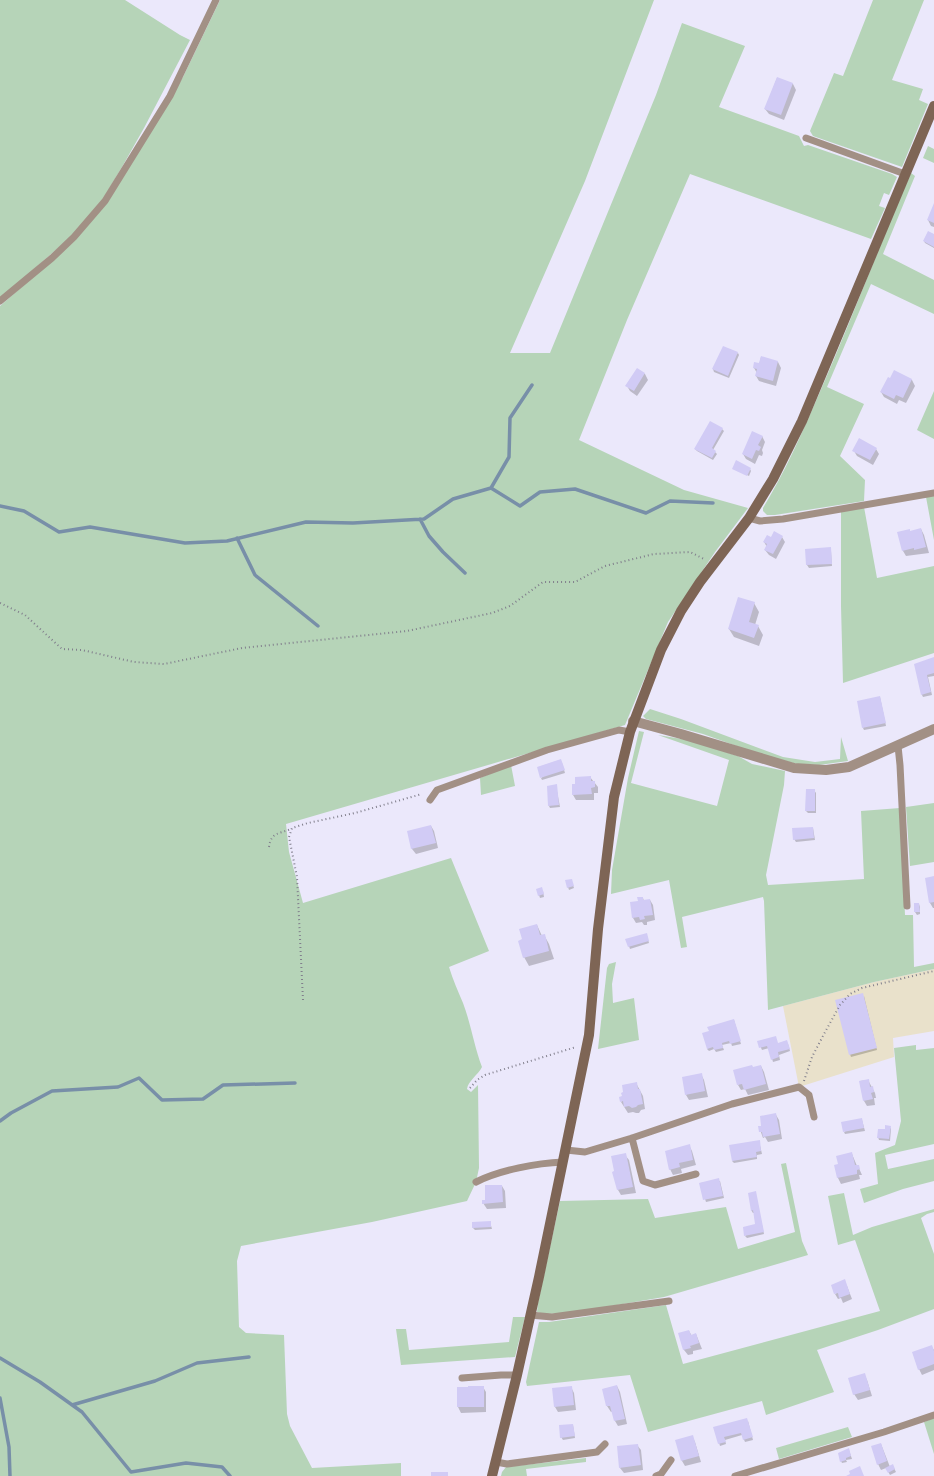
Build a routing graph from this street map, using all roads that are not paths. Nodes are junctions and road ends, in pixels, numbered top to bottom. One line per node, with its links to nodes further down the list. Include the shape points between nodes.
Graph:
1 (216, 0): 5 (lane, via 170,96 105,201 69,243)
2 (934, 106): 4 (street)
3 (806, 138): 4 (lane)
4 (905, 174): 7 (street, via 802,420 773,479)
5 (0, 301)
6 (934, 493): 7 (lane, via 760,522)
7 (749, 518): 8 (street, via 681,611 661,650)
8 (633, 721): 10 (street); 11 (street, via 794,768 826,770 849,767)
9 (934, 729): 11 (street)
10 (630, 732): 12 (lane, via 619,730 571,742 437,790); 16 (street, via 614,797 587,1045)
11 (898, 746): 13 (lane)
12 (430, 800)
13 (907, 906)
14 (814, 1117): 15 (lane, via 808,1095 798,1087 732,1104)
15 (632, 1138): 16 (lane, via 585,1152); 18 (lane, via 643,1181 655,1185)
16 (566, 1150): 17 (street)
17 (563, 1162): 19 (lane, via 489,1175); 21 (street)
18 (696, 1174)
19 (476, 1182)
20 (669, 1301): 21 (lane, via 552,1317)
21 (530, 1315): 22 (street)
22 (517, 1376): 23 (lane); 27 (street)
23 (462, 1378)
24 (934, 1415): 30 (lane)
25 (605, 1444): 27 (lane, via 597,1452 507,1464)
26 (671, 1460): 29 (lane)
27 (496, 1462): 28 (street)
28 (492, 1476)
29 (656, 1476)
30 (735, 1476)

